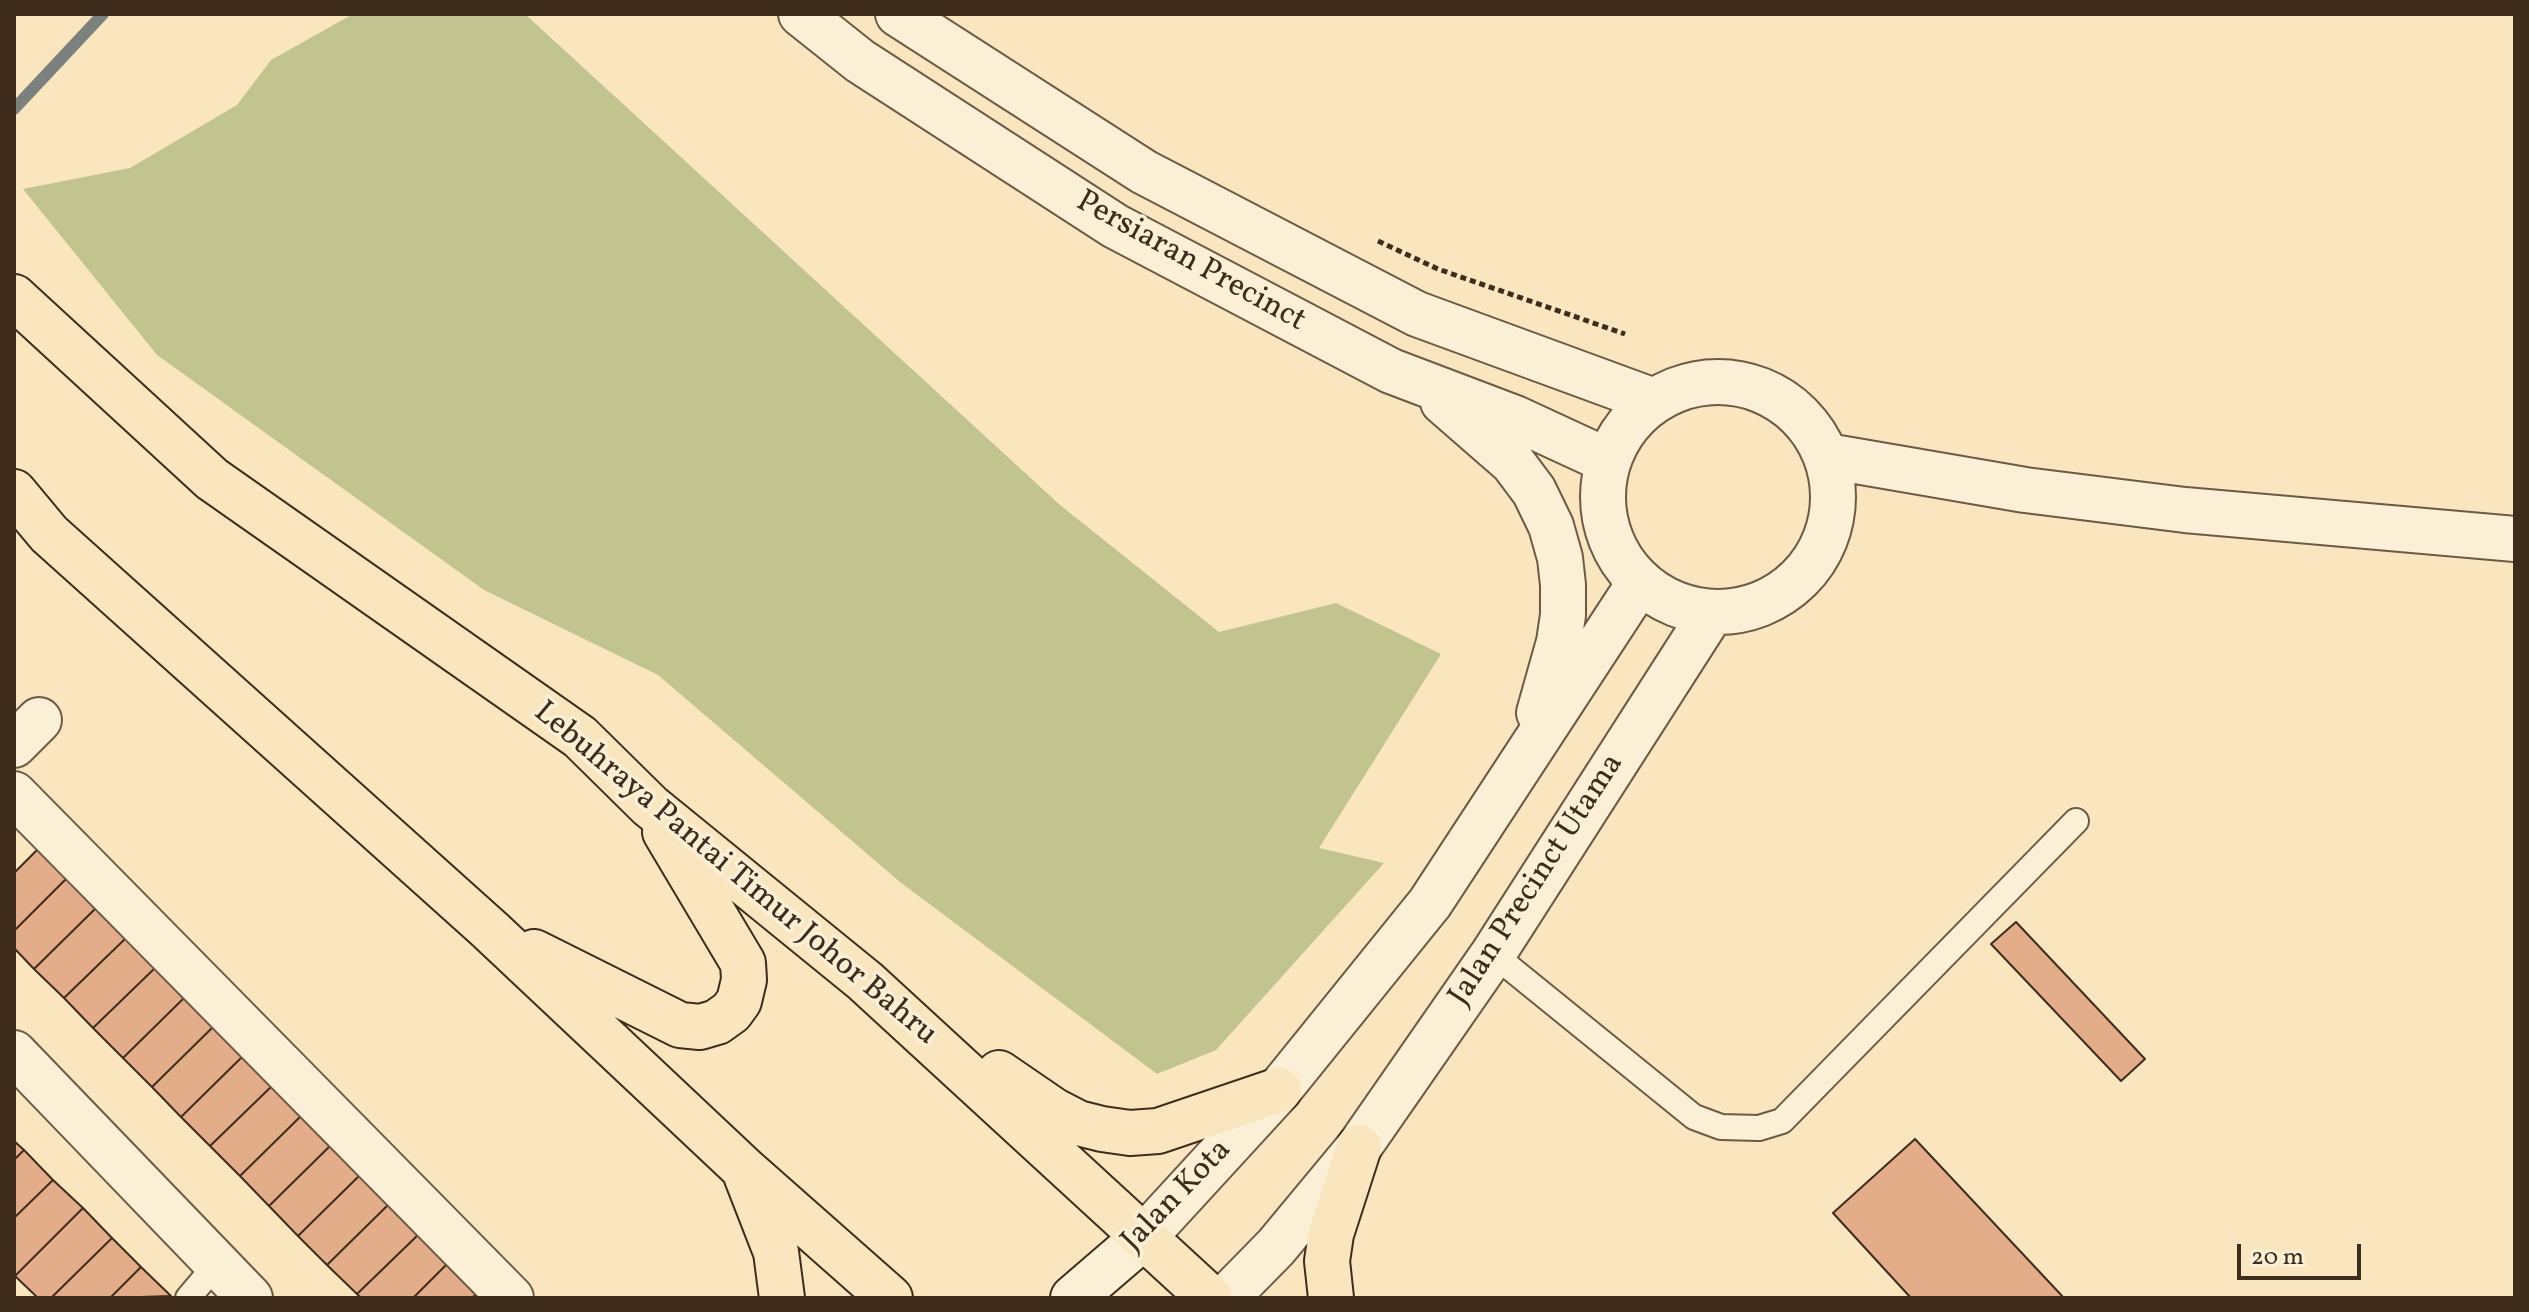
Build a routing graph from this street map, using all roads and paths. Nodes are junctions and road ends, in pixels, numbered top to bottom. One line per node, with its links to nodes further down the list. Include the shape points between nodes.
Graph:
1 (801, 14): 6 (street, Persiaran Precinct, via 860,61 1115,226)
2 (898, 14): 7 (street, Persiaran Precinct, via 1144,172 1417,314)
3 (1369, 237): 5 (path, via 1438,269)
4 (14, 297): 16 (highway, Lebuhraya Pantai Timur Johor Bahru, via 212,479 580,737)
5 (1625, 334)
6 (1420, 382): 9 (street, Persiaran Precinct); 14 (street, via 1513,463 1551,526 1560,558 1563,615)
7 (1654, 401): 8 (street, via 1680,388 1739,383 1793,408); 9 (street, via 1634,417)
8 (1827, 456): 11 (street, via 2025,490 2185,510); 13 (street, via 1833,513 1812,565 1768,601)
9 (1608, 461): 12 (street, via 1603,513 1610,539)
10 (14, 492): 18 (highway, via 49,534)
11 (2515, 539)
12 (1640, 582): 13 (street, via 1686,608); 14 (street)
13 (1712, 612): 19 (street, Jalan Precinct Utama)
14 (1527, 754): 22 (street, via 1430,903)
15 (14, 794): 29 (street)
16 (650, 806): 18 (highway, via 743,963 739,1001 731,1012 700,1027 680,1025); 20 (highway, Lebuhraya Pantai Timur Johor Bahru)
17 (2076, 821): 19 (lane, via 1782,1121 1759,1128 1721,1127 1694,1117)
18 (490, 930): 24 (highway)
19 (1493, 954): 23 (street, Jalan Precinct Utama)
20 (865, 981): 22 (highway, via 1078,1123 1130,1133 1158,1131); 25 (highway, Lebuhraya Pantai Timur Johor Bahru)
21 (14, 1053): 26 (street)
22 (1279, 1090): 25 (street, Jalan Kota)
23 (1359, 1147): 34 (street); 35 (highway, via 1331,1234)
24 (744, 1169): 30 (highway, via 776,1252); 31 (highway)
25 (1145, 1236): 32 (street, Jalan Kota); 33 (highway, Lebuhraya Pantai Timur Johor Bahru)
26 (216, 1265): 27 (lane); 28 (street)
27 (188, 1298)
28 (250, 1298)
29 (511, 1298)
30 (782, 1298)
31 (890, 1298)
32 (1073, 1298)
33 (1210, 1298)
34 (1226, 1298)
35 (1331, 1298)

